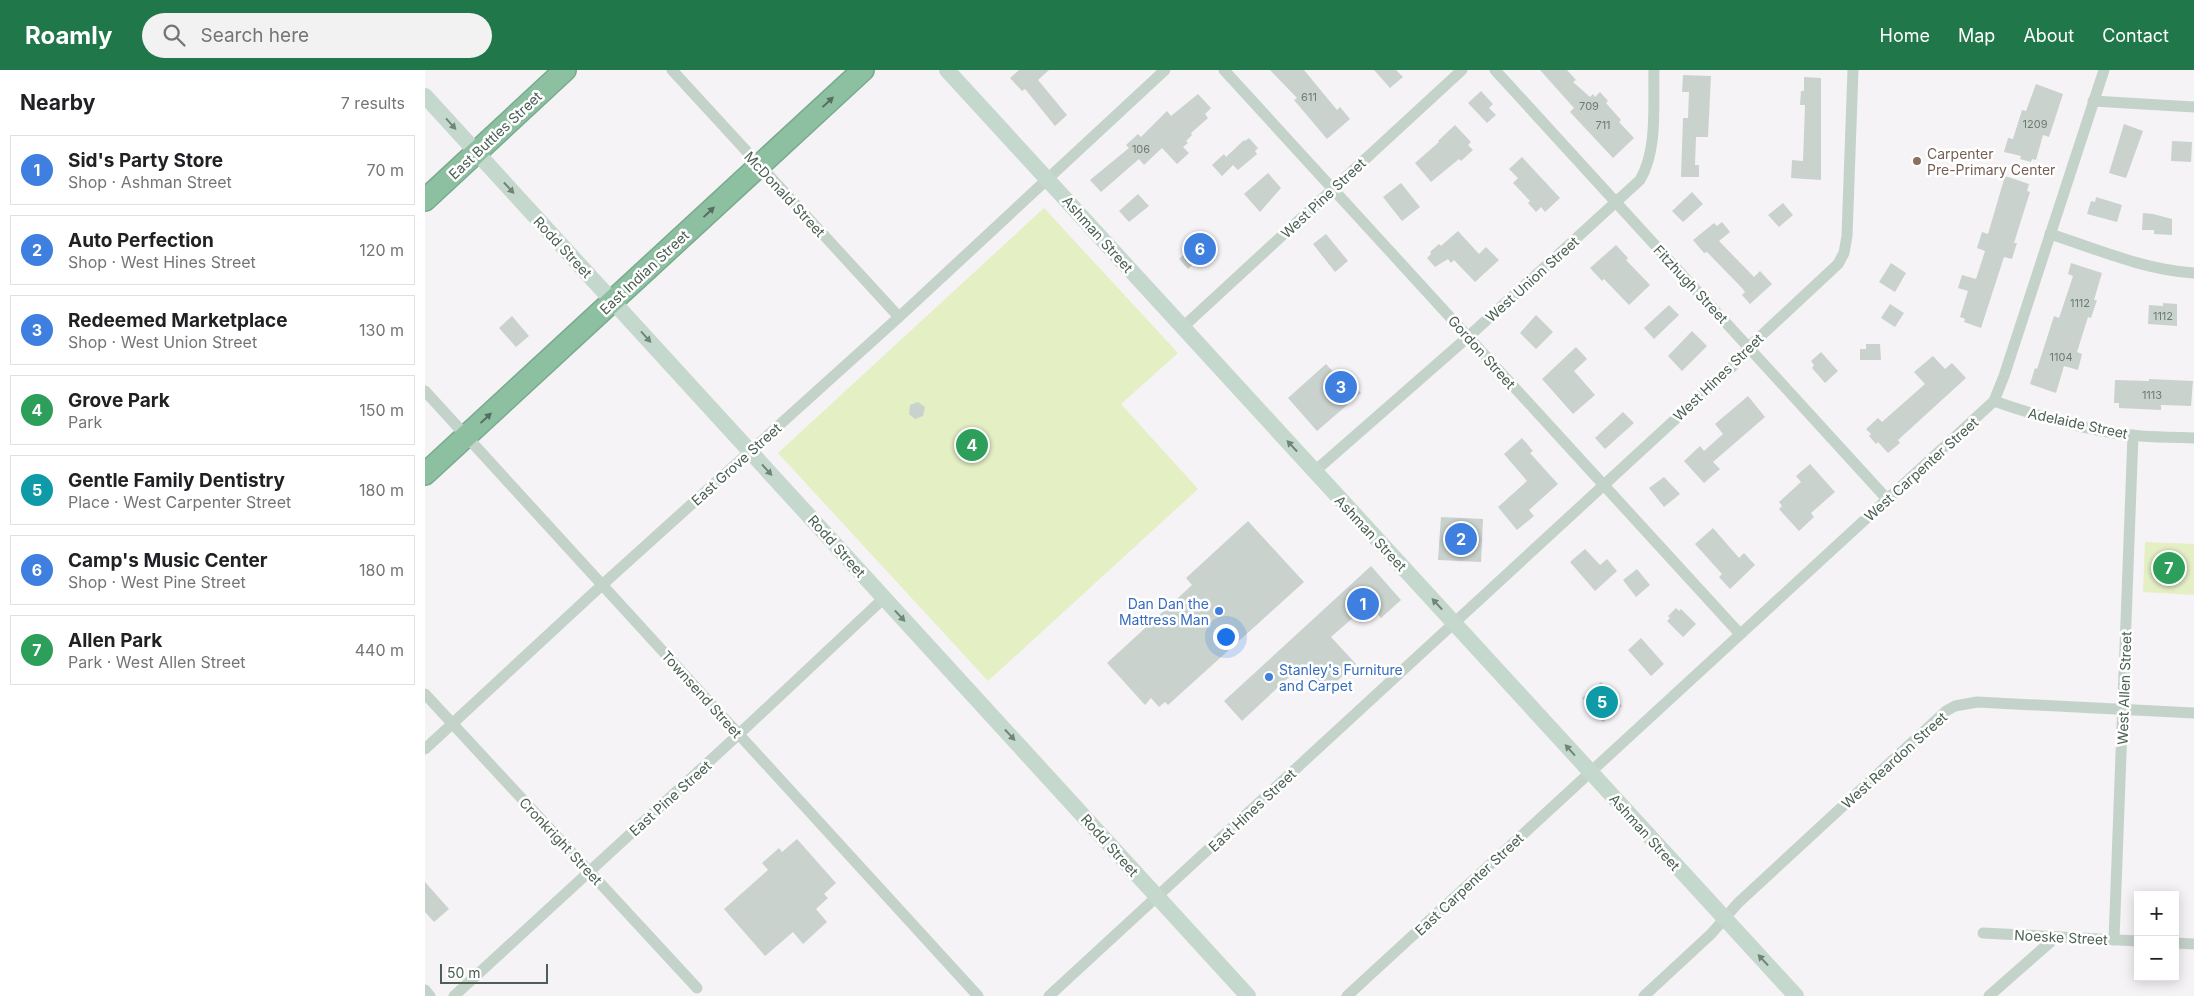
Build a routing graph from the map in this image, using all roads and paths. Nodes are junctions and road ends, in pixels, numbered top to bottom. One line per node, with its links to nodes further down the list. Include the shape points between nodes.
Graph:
1 (565, 70): 15 (highway, East Buttles Street)
2 (672, 70): 16 (street, McDonald Street)
3 (863, 70): 16 (highway, East Indian Street, one-way to 3)
4 (947, 70): 17 (street, Ashman Street)
5 (1165, 70): 17 (street, East Grove Street)
6 (1224, 70): 18 (street, Gordon Street)
7 (1462, 70): 18 (street, West Pine Street)
8 (1495, 70): 20 (street, Fitzhugh Street)
9 (1654, 70): 20 (street, West Union Street, via 1648,163 1640,180)
10 (1853, 70): 27 (street, West Hines Street, via 1844,253 1829,273)
11 (2104, 70): 13 (street, West Carpenter Street)
12 (425, 96): 15 (street, Rodd Street, one-way to 15)
13 (2093, 101): 14 (street); 21 (street, West Carpenter Street)
14 (2194, 107)
15 (476, 152): 19 (highway, East Buttles Street); 23 (street, Rodd Street, one-way to 23)
16 (759, 166): 23 (highway, East Indian Street, one-way to 16); 24 (street, McDonald Street)
17 (1047, 179): 24 (street, East Grove Street); 25 (street, Ashman Street)
18 (1333, 189): 25 (street, West Pine Street); 26 (street, Gordon Street)
19 (425, 200)
20 (1616, 203): 26 (street, West Union Street); 27 (street, Fitzhugh Street)
21 (2050, 234): 22 (street, via 2141,264); 29 (street, West Carpenter Street)
22 (2194, 272)
23 (613, 301): 31 (highway, East Indian Street, one-way to 23); 33 (street, Rodd Street, one-way to 33)
24 (899, 317): 33 (street, East Grove Street)
25 (1183, 327): 34 (street, Ashman Street, one-way to 25)
26 (1468, 337): 34 (street, West Union Street); 36 (street, Gordon Street)
27 (1749, 347): 36 (street, West Hines Street, via 1732,367); 37 (street, Fitzhugh Street)
28 (425, 391): 31 (street, Townsend Street)
29 (1993, 401): 30 (street, Adelaide Street, via 2088,428); 37 (street, West Carpenter Street)
30 (2133, 435): 32 (street, Adelaide Street); 43 (street, West Allen Street)
31 (466, 436): 35 (highway, East Indian Street); 38 (street, Townsend Street)
32 (2194, 438)
33 (750, 451): 38 (street, East Grove Street); 39 (street, Rodd Street, one-way to 39)
34 (1315, 471): 40 (street, Ashman Street, one-way to 34)
35 (425, 474)
36 (1604, 485): 40 (street, West Hines Street); 41 (street, Gordon Street)
37 (1887, 499): 41 (street, West Carpenter Street)
38 (602, 585): 45 (street, East Grove Street); 46 (street, Townsend Street)
39 (884, 598): 46 (street, East Pine Street); 50 (street, Rodd Street, one-way to 50)
40 (1454, 623): 48 (street, Ashman Street, one-way to 40); 50 (street, East Hines Street)
41 (1740, 634): 48 (street, West Carpenter Street)
42 (425, 694): 45 (street, Cronkright Street)
43 (2123, 709): 44 (street, West Reardon Street); 51 (street, West Reardon Street, via 1977,702 1955,706 1738,903); 54 (street, West Allen Street)
44 (2194, 713)
45 (452, 724): 47 (street, East Grove Street); 49 (street, Cronkright Street)
46 (739, 734): 49 (street, East Pine Street); 62 (street, Townsend Street)
47 (425, 749)
48 (1590, 772): 51 (street, Ashman Street); 65 (street, East Carpenter Street)
49 (589, 871): 58 (street, Cronkright Street); 61 (street, East Pine Street)
50 (1157, 896): 63 (street, East Hines Street); 64 (street, Rodd Street)
51 (1725, 919): 66 (street, West Reardon Street); 67 (street, Ashman Street, one-way to 51)
52 (1983, 933): 53 (street, Noeske Street)
53 (2056, 937): 54 (street, Noeske Street); 68 (street)
54 (2114, 940): 55 (street, Noeske Street)
55 (2134, 941)
56 (2179, 943): 57 (street)
57 (2194, 944)
58 (697, 988)
59 (425, 990): 60 (street)
60 (430, 996)
61 (454, 996)
62 (978, 996)
63 (1049, 996)
64 (1248, 996)
65 (1347, 996)
66 (1644, 996)
67 (1796, 996)
68 (1989, 996)

